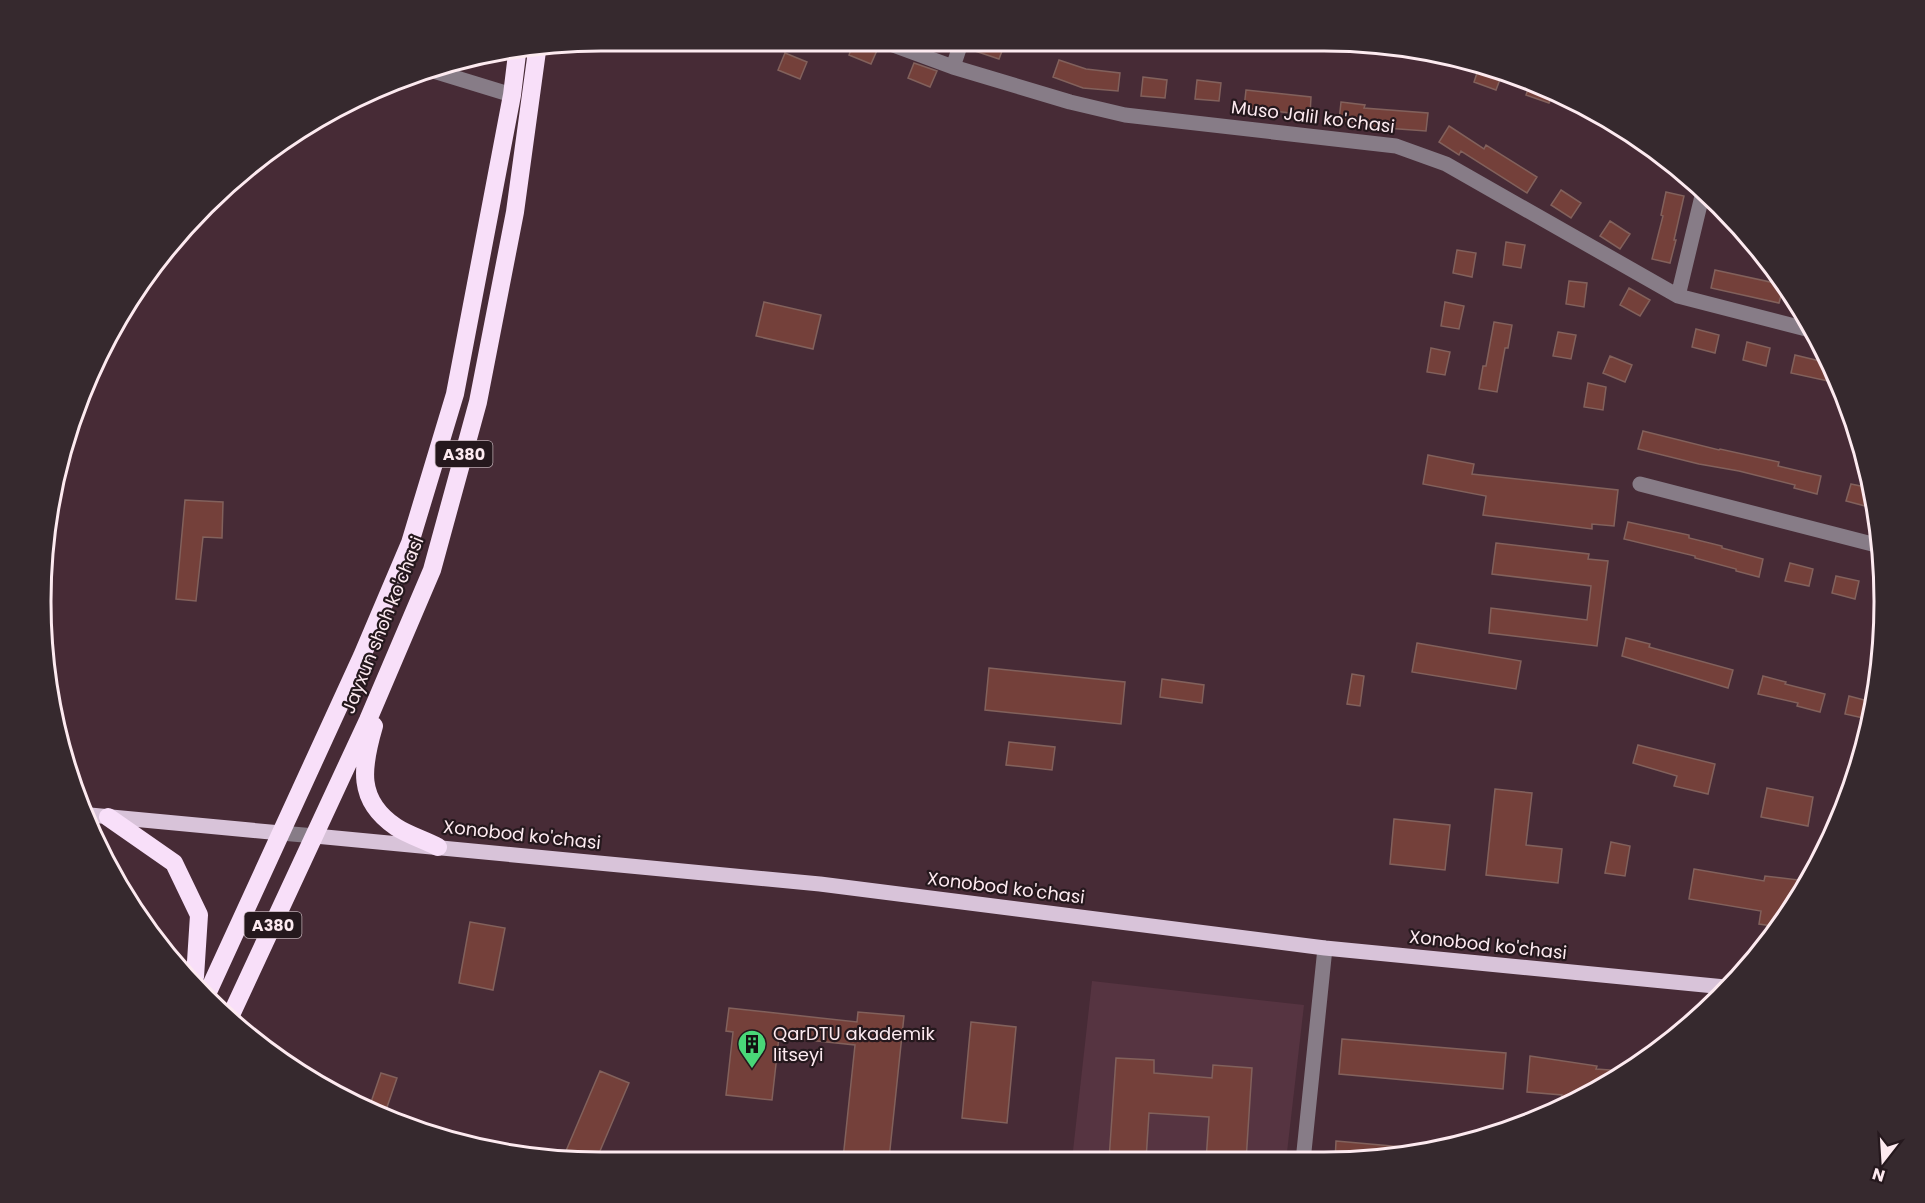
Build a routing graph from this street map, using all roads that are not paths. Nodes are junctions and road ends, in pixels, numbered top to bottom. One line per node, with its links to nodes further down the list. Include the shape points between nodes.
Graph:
1 (909, 51): 5 (street, Muso Jalil ko'chasi)
2 (959, 51): 5 (street)
3 (536, 55): 13 (highway, Jayxun shoh ko'chasi / A380, via 516,212 478,402 432,570)
4 (517, 58): 7 (highway, Jayxun shoh ko'chasi / A380)
5 (953, 67): 9 (street, Muso Jalil ko'chasi, via 1125,115 1396,146 1446,164)
6 (444, 74): 7 (street)
7 (512, 95): 15 (highway, Jayxun shoh ko'chasi / A380, via 455,394 410,543)
8 (1701, 201): 9 (street)
9 (1678, 296): 10 (street, Muso Jalil ko'chasi)
10 (1801, 328)
11 (1640, 484): 12 (street)
12 (1871, 544)
13 (393, 663): 16 (highway, Jayxun shoh ko'chasi / A380); 17 (highway, via 369,743 364,776 371,804 396,826)
14 (99, 816): 15 (main road); 19 (highway, via 174,863 199,915)
15 (281, 833): 16 (street, Xonobod ko'chasi); 21 (highway, Jayxun shoh ko'chasi / A380)
16 (315, 836): 17 (main road, Xonobod ko'chasi); 22 (highway, Jayxun shoh ko'chasi / A380)
17 (438, 847): 18 (main road, Xonobod ko'chasi, via 820,884)
18 (1326, 948): 20 (main road, Xonobod ko'chasi); 23 (street)
19 (195, 972)
20 (1717, 986)
21 (210, 988)
22 (233, 1010)
23 (1303, 1152)

